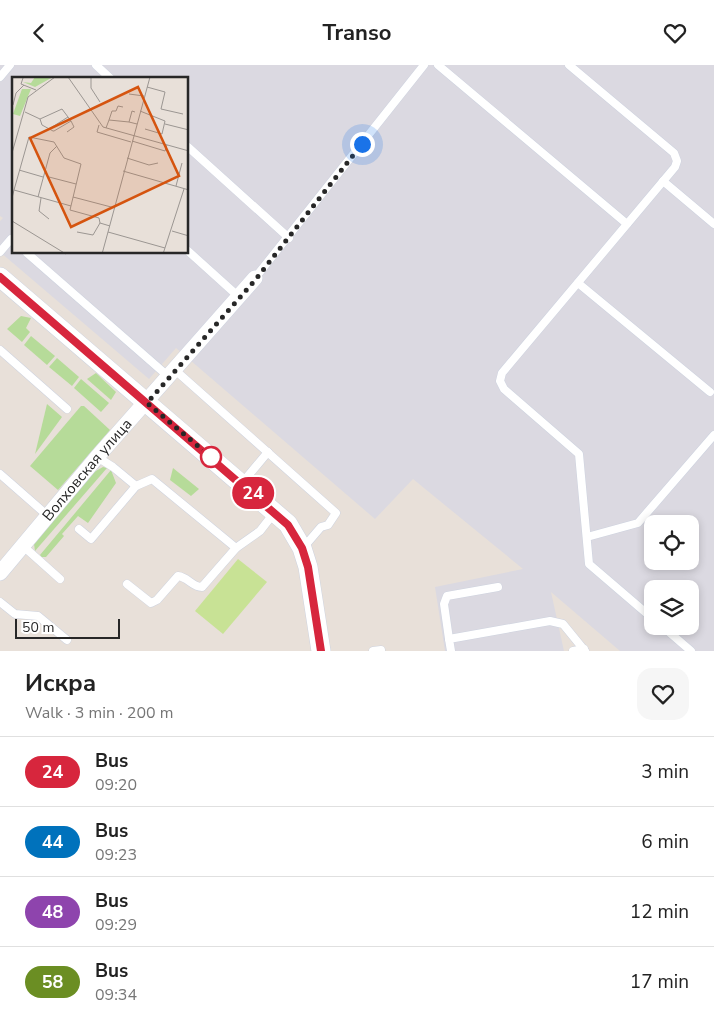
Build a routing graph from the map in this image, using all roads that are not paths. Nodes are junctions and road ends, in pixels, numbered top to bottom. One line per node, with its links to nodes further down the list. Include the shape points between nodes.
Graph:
1 (10, 65): 6 (lane)
2 (96, 65): 7 (lane)
3 (424, 65): 12 (lane)
4 (438, 65): 10 (lane)
5 (569, 65): 9 (lane, via 674,153 675,167)
6 (0, 77)
7 (109, 77)
8 (189, 148): 12 (lane)
9 (663, 181): 10 (lane); 11 (lane)
10 (627, 224): 19 (lane)
11 (714, 224)
12 (289, 238): 18 (lane)
13 (12, 239): 14 (lane)
14 (0, 252)
15 (189, 252): 20 (lane)
16 (28, 254): 22 (lane)
17 (0, 277): 24 (street)
18 (256, 279): 20 (street, Волховская улица)
19 (578, 283): 23 (lane); 35 (lane, via 502,373 500,381 504,389 579,454)
20 (239, 297): 22 (street, Волховская улица)
21 (0, 349): 25 (lane)
22 (172, 374): 24 (street, Волховская улица); 27 (lane)
23 (710, 392)
24 (147, 403): 28 (street, Волховская улица); 30 (street)
25 (67, 409)
26 (714, 435): 35 (lane, via 638,523)
27 (268, 452): 30 (lane); 37 (lane, via 336,513 328,525 321,527)
28 (97, 457): 31 (lane); 33 (street, Волховская улица)
29 (0, 474): 33 (lane)
30 (241, 483): 32 (street)
31 (136, 486): 34 (lane, via 90,539); 38 (lane, via 152,479)
32 (275, 512): 37 (street, via 288,525); 38 (lane, via 260,531)
33 (48, 516): 36 (street, Волховская улица)
34 (79, 529)
35 (587, 537): 44 (lane, via 589,563 594,570)
36 (23, 546): 39 (street, Волховская улица); 40 (lane)
37 (302, 548): 49 (street)
38 (236, 549): 41 (lane, via 202,587 178,576 151,603)
39 (0, 573)
40 (60, 579)
41 (127, 584)
42 (498, 587): 46 (lane, via 447,596 444,604)
43 (0, 602): 47 (lane, via 15,614 38,616)
44 (644, 611)
45 (673, 635): 52 (lane)
46 (450, 639): 48 (lane, via 557,621 568,628); 50 (lane)
47 (67, 640)
48 (585, 650): 51 (lane)
49 (321, 651)
50 (451, 651)
51 (573, 651)
52 (692, 651)

